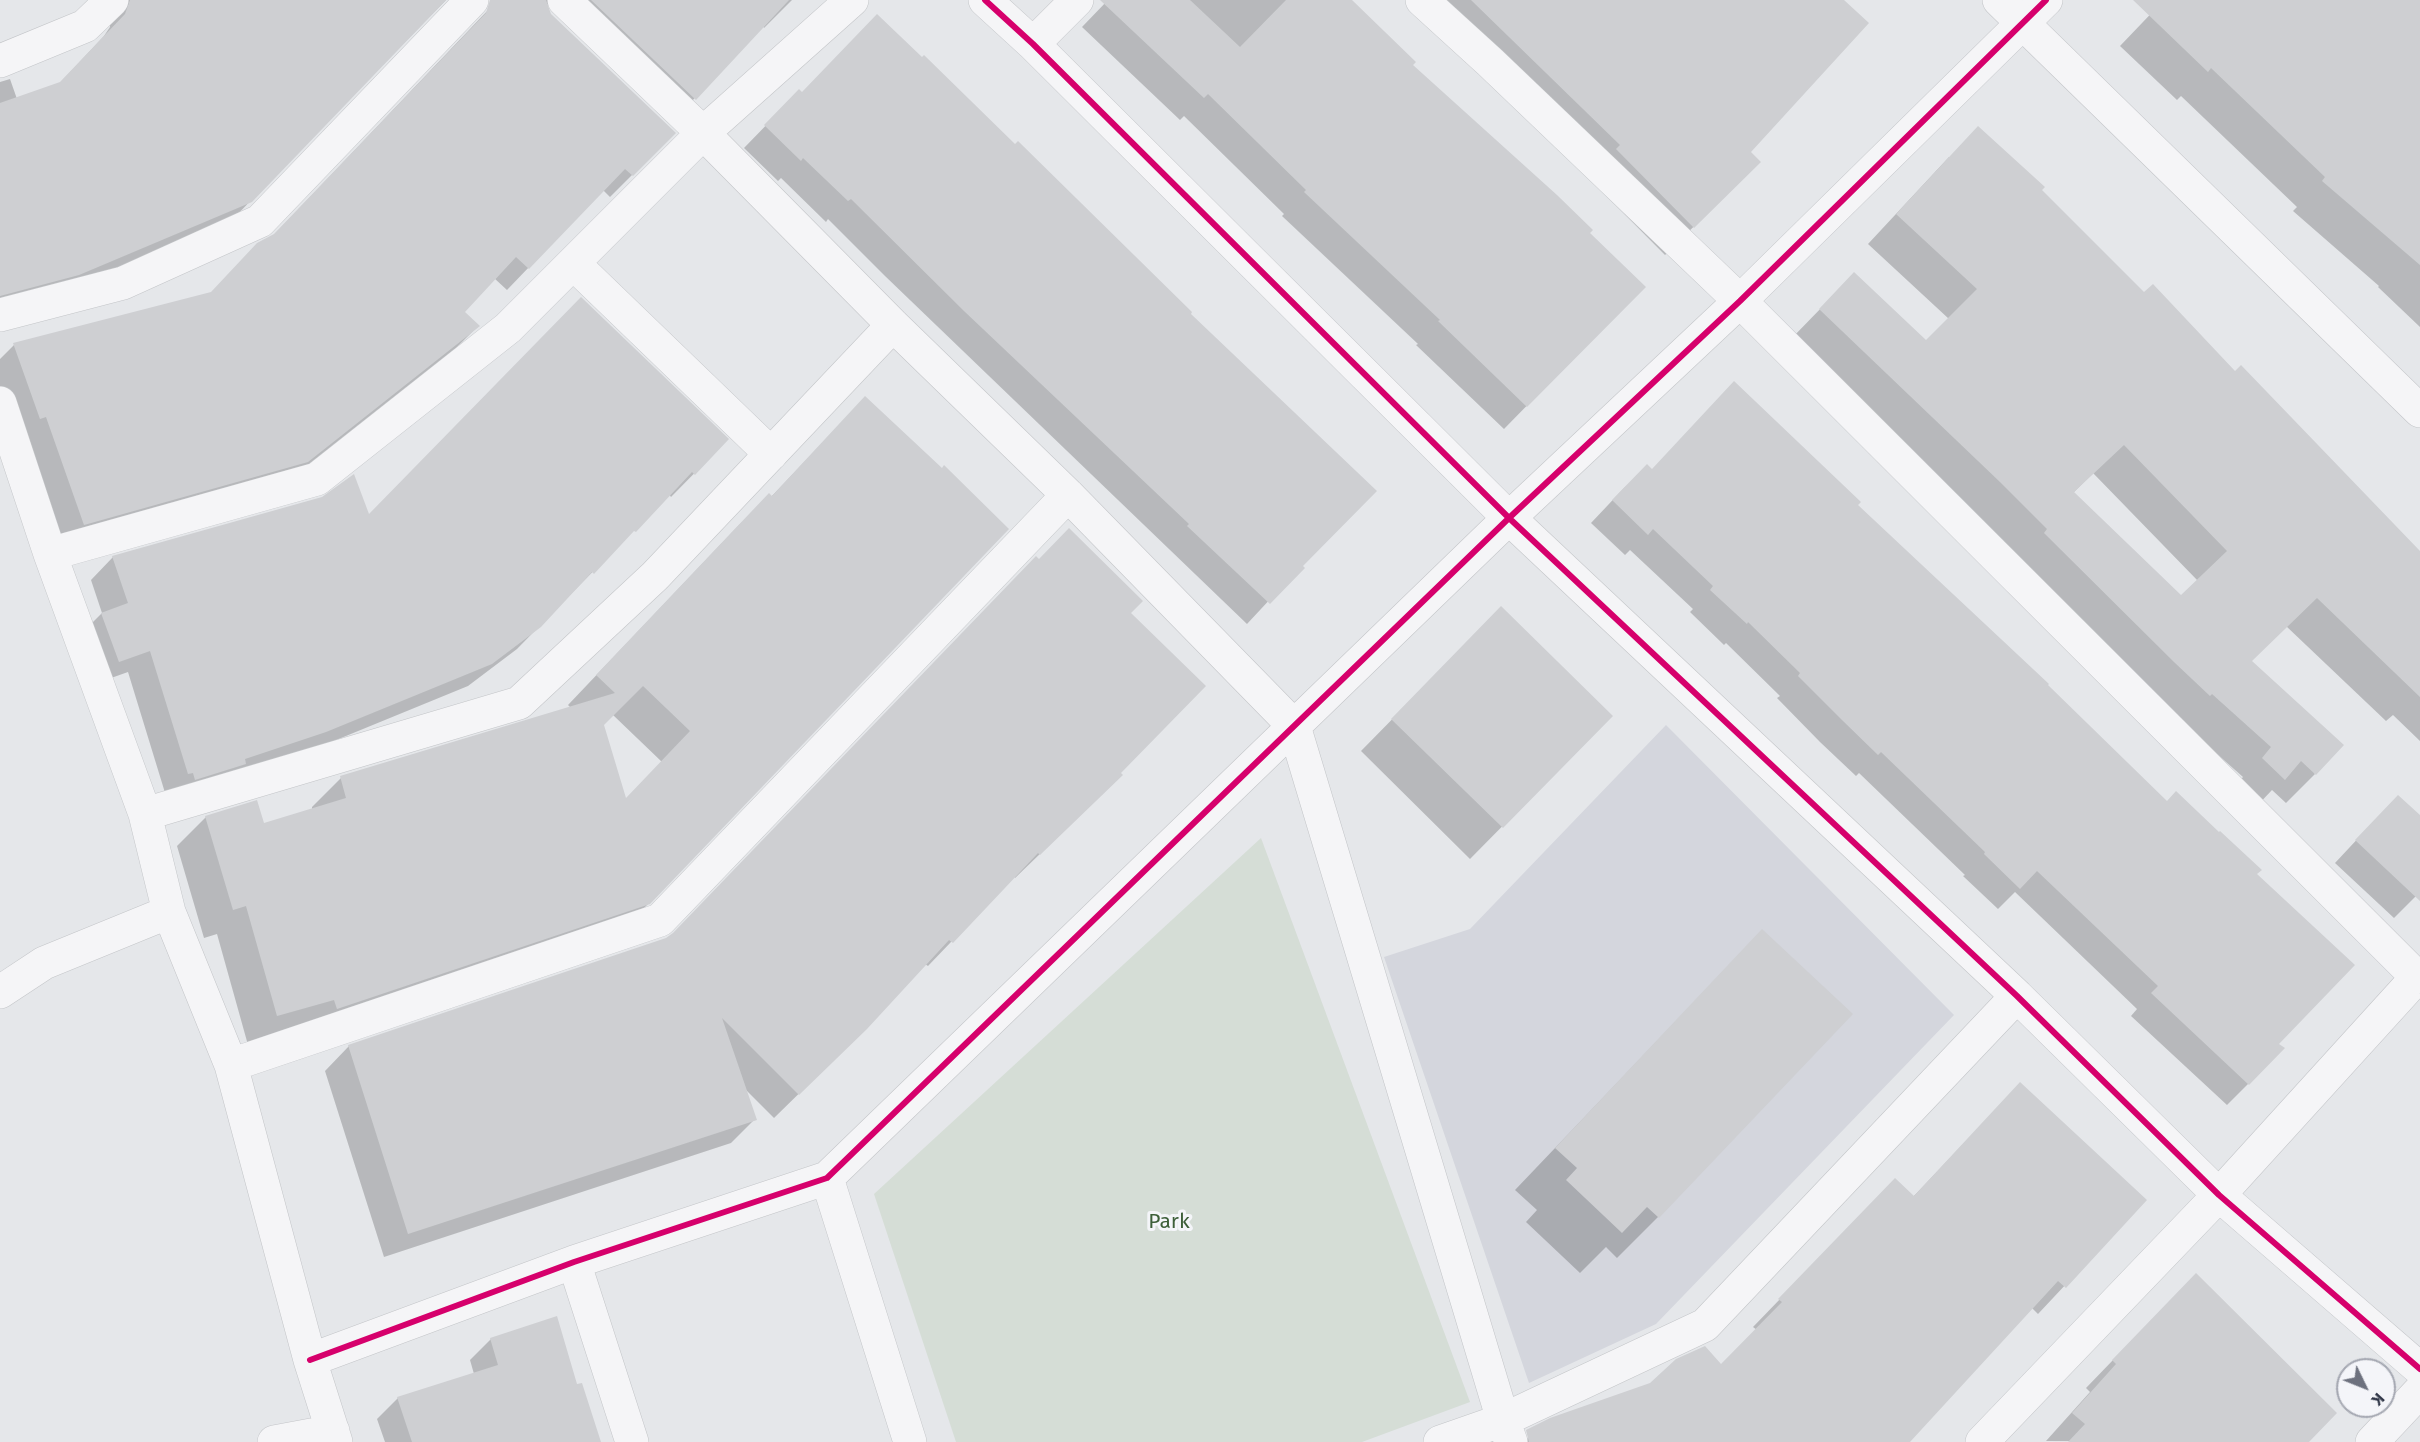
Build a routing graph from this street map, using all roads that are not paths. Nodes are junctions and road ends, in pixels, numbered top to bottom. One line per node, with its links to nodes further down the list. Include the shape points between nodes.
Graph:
1 (112, 0): 12 (street, via 85,26)
2 (472, 0): 16 (street, via 260,220 123,282)
3 (564, 0): 13 (street)
4 (852, 0): 13 (street)
5 (985, 0): 11 (street)
6 (1077, 0): 11 (street)
7 (1422, 0): 15 (street)
8 (1999, 0): 10 (street)
9 (2046, 0): 10 (street)
10 (2023, 23): 15 (street); 19 (street)
11 (1033, 44): 22 (street)
12 (0, 61)
13 (703, 133): 14 (street); 17 (street)
14 (573, 263): 20 (street); 23 (street, via 508,328 317,479)
15 (1740, 301): 22 (street); 27 (street)
16 (0, 315)
17 (893, 325): 20 (street); 21 (street)
18 (0, 404): 23 (street)
19 (2420, 411)
20 (771, 454): 25 (street, via 655,576 519,703)
21 (1068, 495): 24 (street); 30 (street, via 660,920)
22 (1509, 518): 24 (street); 29 (street)
23 (50, 554): 25 (street)
24 (1294, 726): 31 (street); 37 (street)
25 (145, 814): 26 (street)
26 (169, 912): 28 (street, via 44,963); 30 (street)
27 (2418, 976): 32 (street)
28 (0, 992)
29 (2017, 996): 32 (street); 37 (street, via 1706,1325)
30 (231, 1065): 34 (street)
31 (827, 1178): 33 (street); 41 (street)
32 (2219, 1195): 35 (street); 43 (street)
33 (574, 1262): 34 (street); 40 (street)
34 (310, 1360): 38 (street)
35 (2420, 1369)
36 (2420, 1391): 44 (street)
37 (1507, 1431): 42 (street)
38 (335, 1437): 39 (street)
39 (274, 1442)
40 (632, 1442)
41 (910, 1442)
42 (1440, 1442)
43 (1982, 1442)
44 (2372, 1442)

